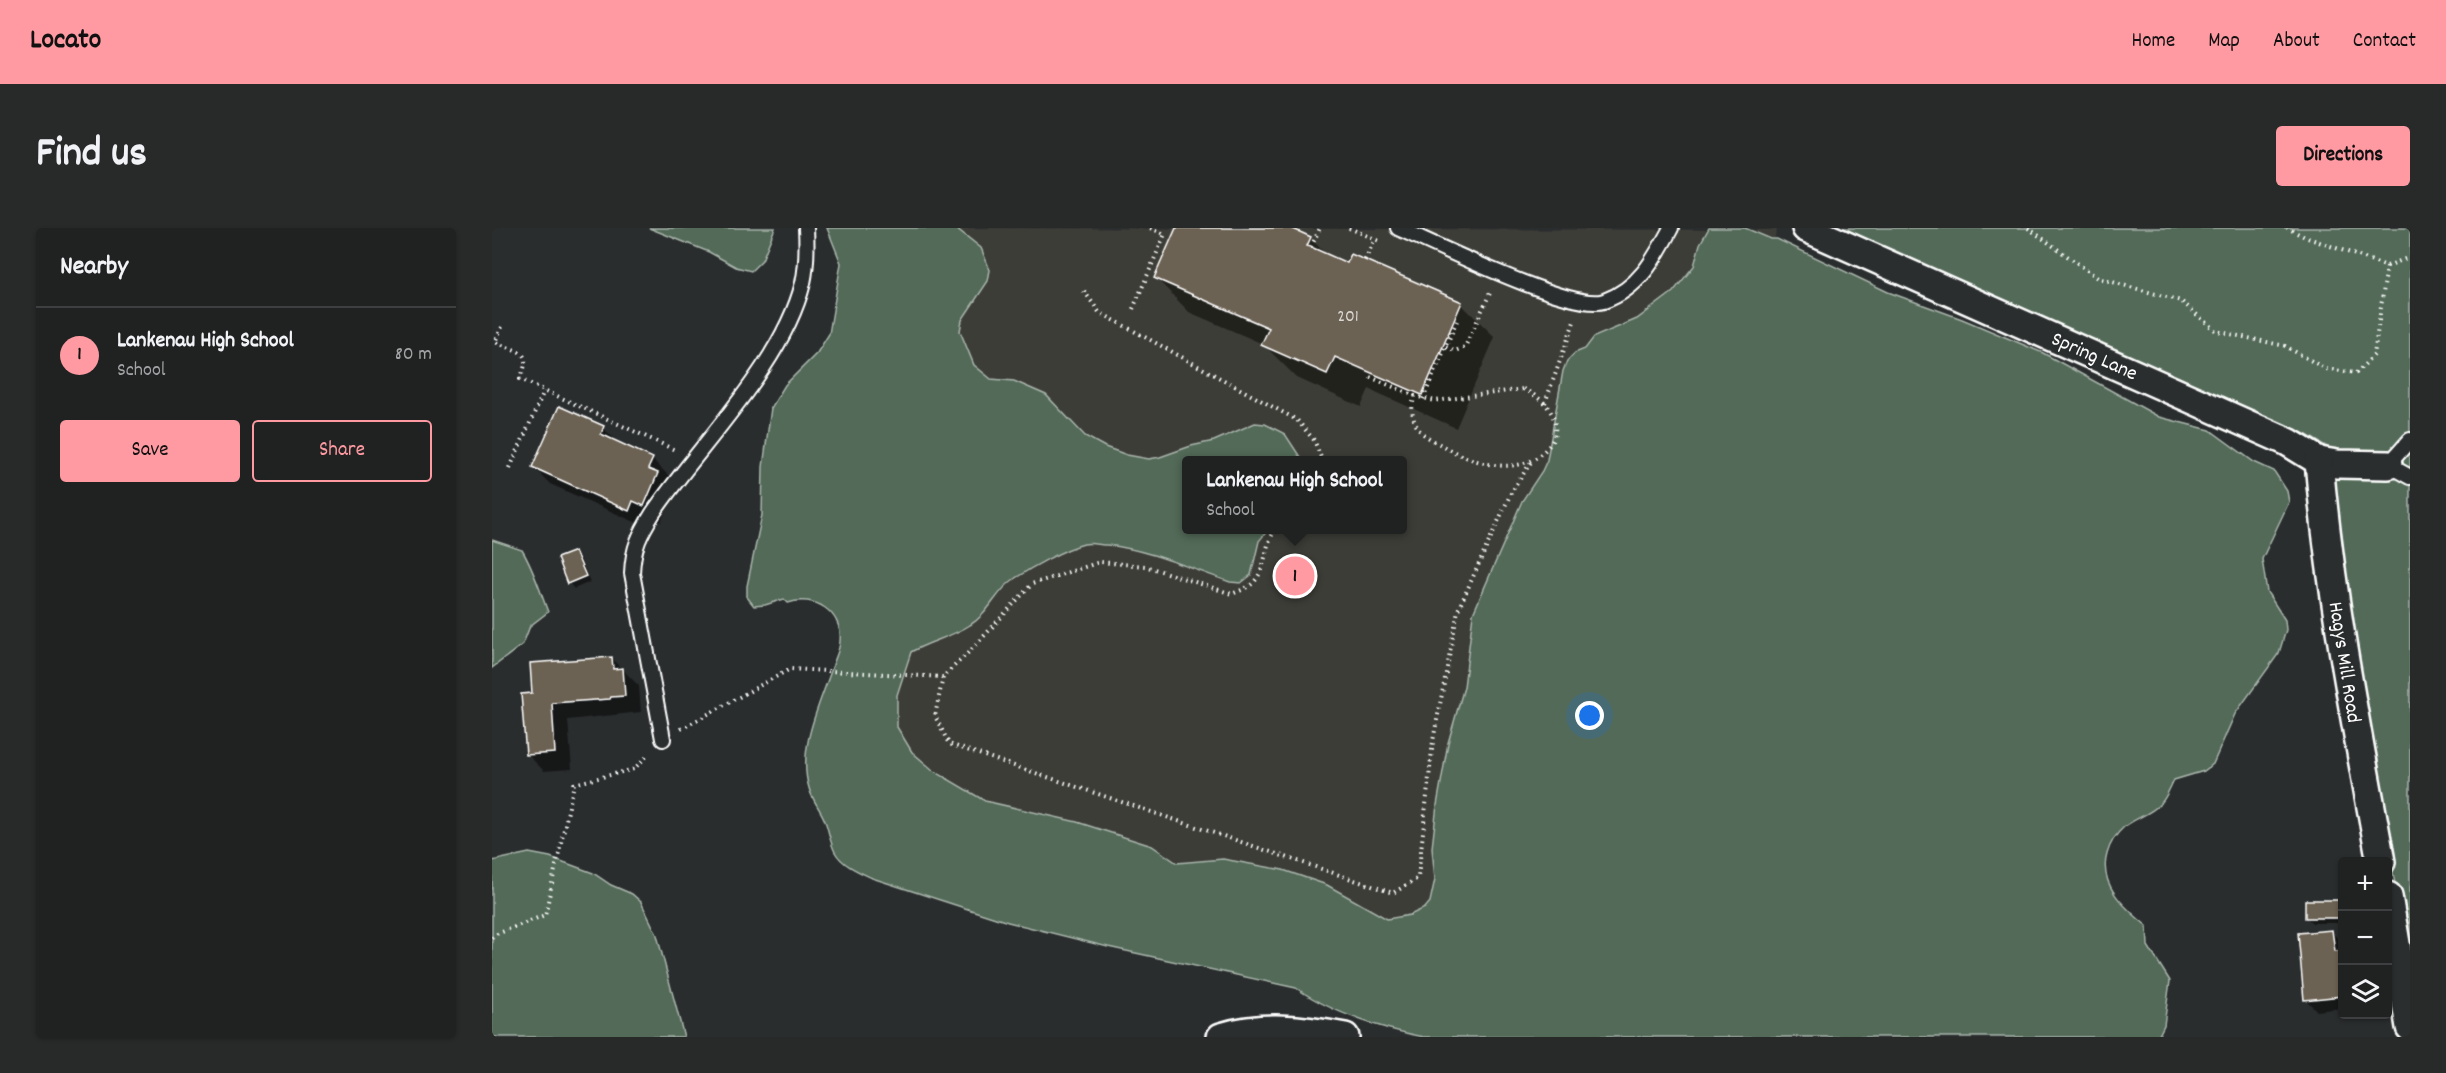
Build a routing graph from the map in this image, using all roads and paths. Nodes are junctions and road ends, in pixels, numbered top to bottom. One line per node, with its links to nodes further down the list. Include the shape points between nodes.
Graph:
1 (806, 228): 35 (lane, via 803,282 792,316 763,366 659,504 633,553 632,573)
2 (1150, 228): 17 (path, via 1165,234)
3 (1320, 228): 10 (path)
4 (1398, 228): 16 (lane, via 1549,293)
5 (1671, 228): 16 (lane, via 1638,280 1602,302)
6 (1806, 228): 30 (street, Spring Lane, via 2288,442)
7 (2028, 228): 13 (path, via 2098,278 2181,301 2216,331 2285,346 2326,369 2356,373 2374,355)
8 (2287, 228): 13 (path)
9 (1375, 239): 12 (path)
10 (1311, 248)
11 (2410, 257): 13 (path)
12 (1365, 261)
13 (2386, 266)
14 (1084, 291): 28 (path, via 1100,312 1297,420 1314,440)
15 (1492, 291): 20 (path, via 1465,347 1455,351)
16 (1582, 302): 25 (path)
17 (1133, 309)
18 (1456, 321): 24 (path)
19 (502, 327): 22 (path, via 495,342 523,354 527,364 520,379)
20 (1446, 347)
21 (1370, 377): 23 (path)
22 (544, 391): 27 (path); 31 (path)
23 (1414, 396): 24 (path); 29 (path, via 1412,413 1420,431 1450,449 1492,465 1506,466)
24 (1423, 399): 25 (path, via 1435,401 1523,389)
25 (1545, 404): 29 (path, via 1554,416 1556,432 1552,442)
26 (2410, 440): 32 (lane)
27 (676, 450)
28 (1320, 456)
29 (1533, 459): 34 (path, via 1511,493 1458,610 1433,741 1418,878 1393,893 949,744 935,716)
30 (2319, 461): 32 (street, Spring Lane); 36 (street, Hagys Mill Road, via 2347,670)
31 (510, 468)
32 (2399, 471)
33 (1272, 534): 34 (path, via 1262,571 1253,584 1232,594 1144,566 1100,562 1032,584)
34 (943, 676): 35 (path, via 790,669)
35 (663, 739): 38 (path, via 634,769 574,784 545,915)
36 (2380, 857)
37 (2391, 911): 39 (street)
38 (492, 938)
39 (2410, 1027)
40 (1221, 1037): 41 (street, via 1276,1028)
41 (1345, 1037)

